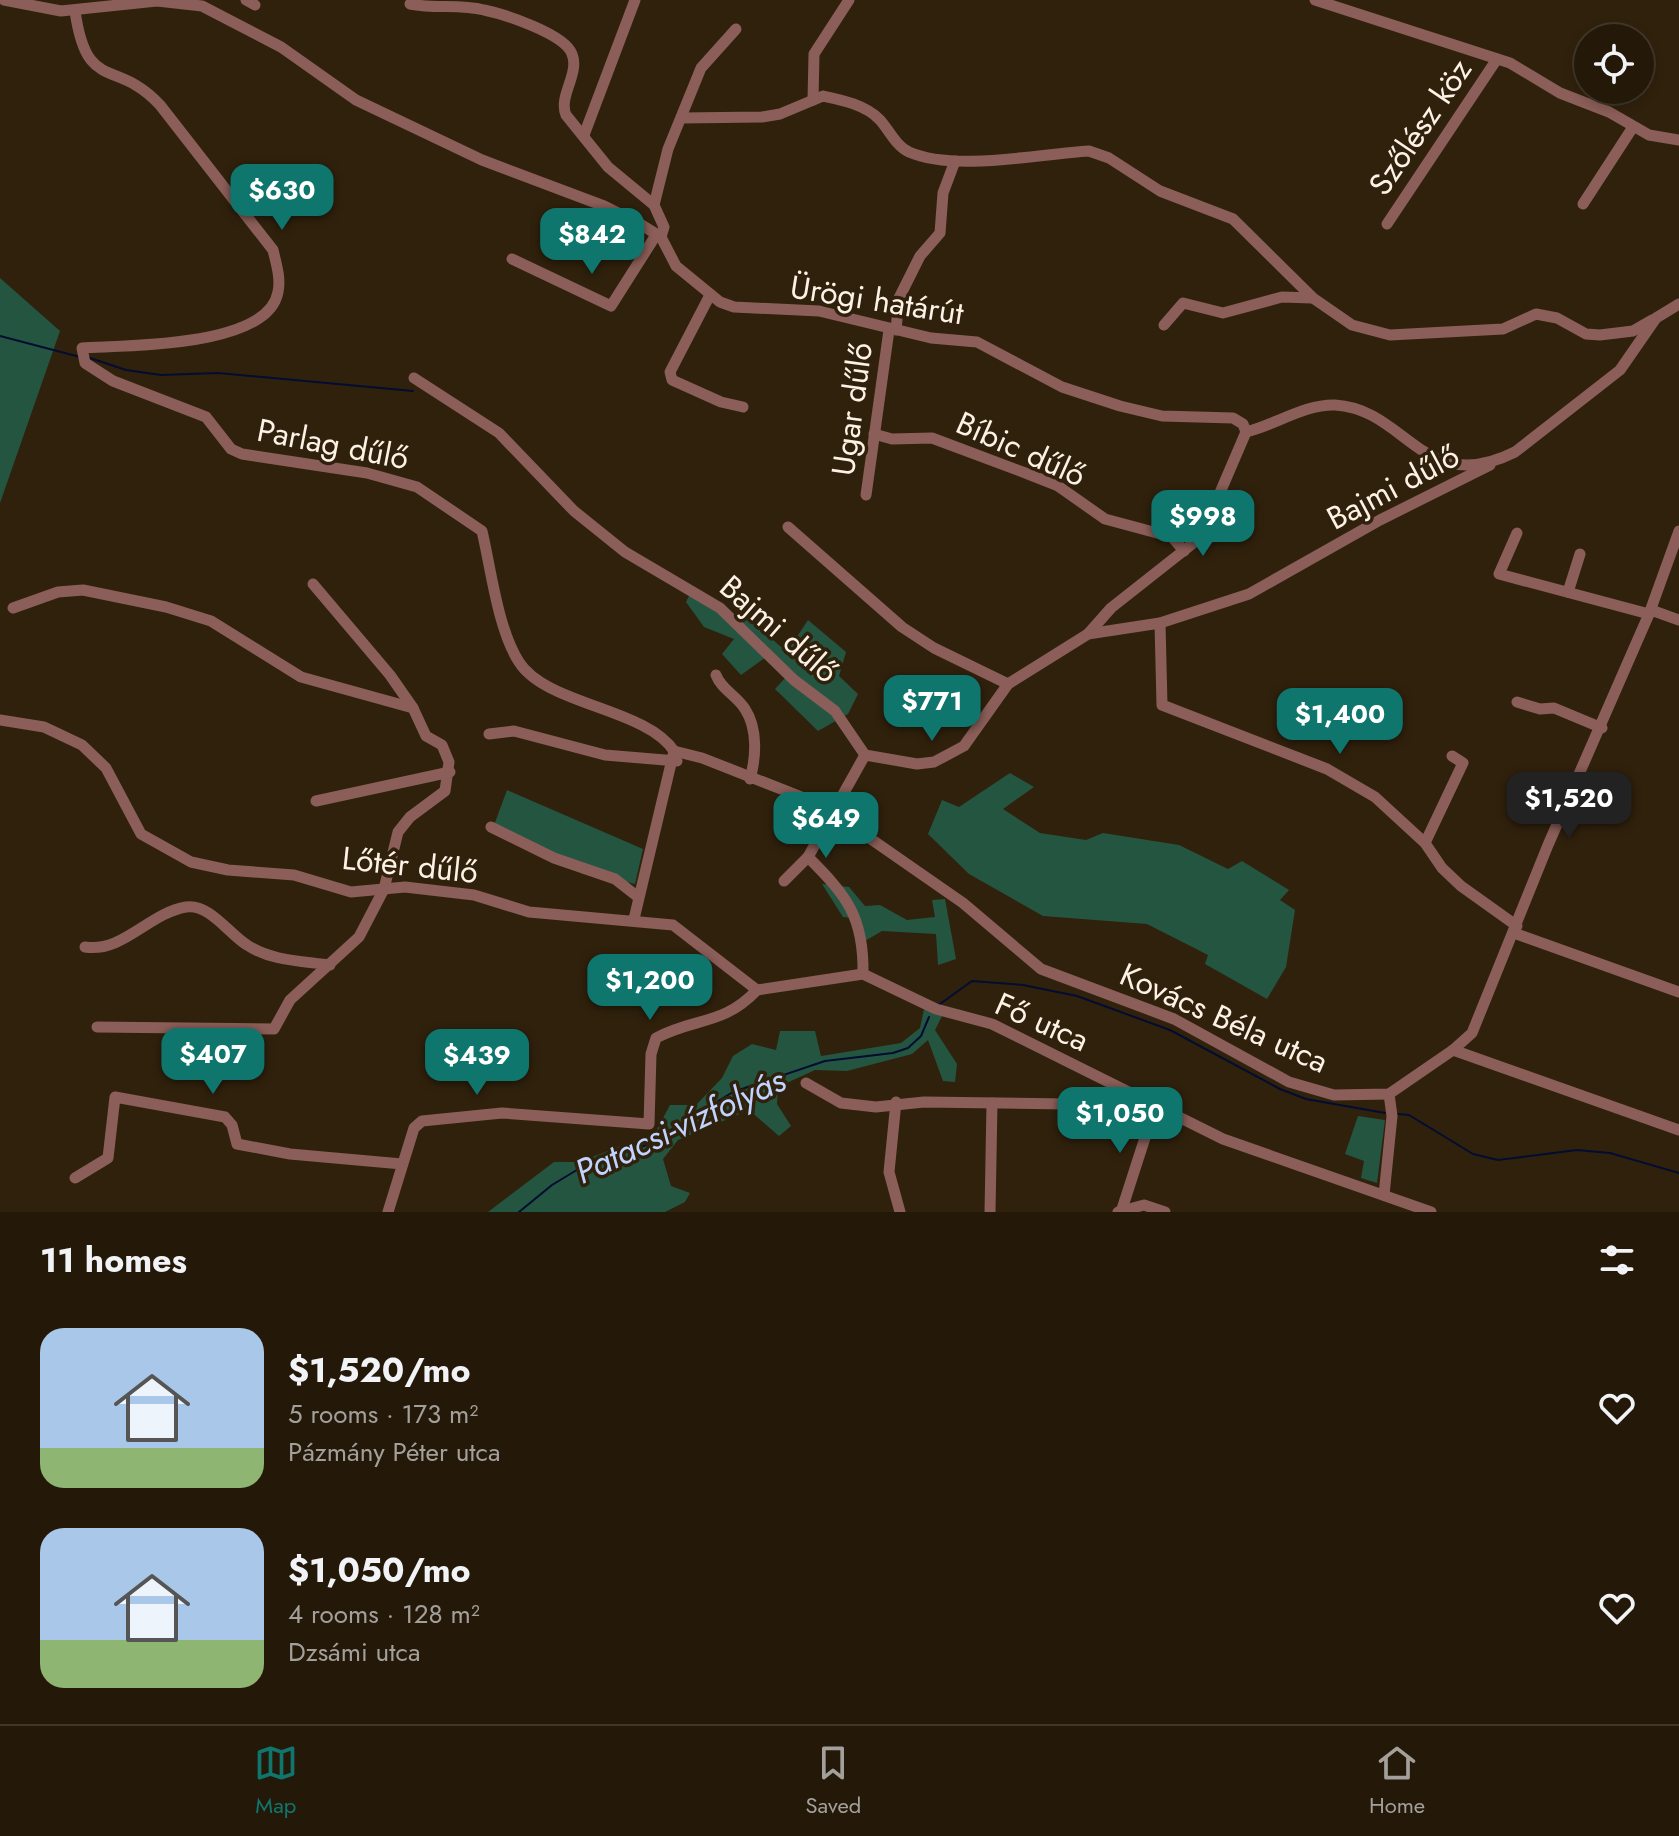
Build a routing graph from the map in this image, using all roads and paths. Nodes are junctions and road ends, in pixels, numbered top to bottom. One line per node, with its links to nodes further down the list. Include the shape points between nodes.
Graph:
1 (4, 0): 7 (street, Ürögi határút)
2 (635, 0): 13 (street)
3 (849, 0): 10 (street, via 814,54)
4 (1315, 0): 9 (street)
5 (410, 4): 13 (street, via 484,9 565,45 574,69 563,109)
6 (212, 6): 7 (street, Ürögi határút, via 177,1); 19 (street, Ürögi határút, via 356,100 482,160 604,206)
7 (75, 11): 52 (street, Parlag dűlő, via 81,50 88,60 142,86 160,105 267,242 279,276 278,294 258,320 220,337 82,348 85,363 113,381 206,417 231,449 242,454 367,473 417,487 451,509 482,531 520,665 548,685 655,733)
8 (736, 29): 11 (street, via 701,68)
9 (1497, 59): 12 (street); 18 (street, Szőlész köz)
10 (813, 100): 11 (street, via 762,117); 15 (street, via 843,100 878,117 909,152)
11 (682, 118): 17 (street)
12 (1633, 127): 14 (street); 16 (street)
13 (584, 135): 17 (street, via 608,167)
14 (1679, 140)
15 (955, 161): 22 (street, via 1089,151 1109,158 1160,191 1233,219); 26 (street, Ugar dűlő, via 943,193 940,233 920,256 899,298)
16 (1583, 204)
17 (654, 205): 19 (street, via 664,227)
18 (1387, 224)
19 (658, 236): 20 (street, via 611,306); 21 (street, Ürögi határút, via 676,266)
20 (512, 259)
21 (710, 295): 26 (street, Ürögi határút, via 734,307 819,311); 28 (street, via 670,372 672,380)
22 (1313, 298): 24 (street, via 1352,325 1390,335 1503,329 1536,314 1600,335 1633,331); 25 (street, via 1282,297 1223,313 1183,303)
23 (1679, 304): 24 (street)
24 (1656, 318): 31 (street, via 1620,370)
25 (1164, 325)
26 (892, 330): 29 (street, Ürögi határút, via 977,342 1062,387 1162,416 1233,418); 30 (street, Ugar dűlő)
27 (414, 378): 53 (street, Bajmi dűlő, via 499,433 574,511 625,552 720,608 794,680 835,711)
28 (743, 407)
29 (1246, 432): 31 (street, via 1337,405 1385,425 1433,460 1482,464); 36 (street, via 1212,516 1201,537)
30 (874, 434): 32 (street, Ugar dűlő); 36 (street, Bíbic dűlő, via 932,438 1028,474 1058,486 1105,519 1172,537)
31 (1501, 459): 43 (street, Bajmi dűlő, via 1249,594)
32 (866, 495)
33 (788, 527): 46 (street, via 902,627)
34 (1679, 531): 41 (street)
35 (1517, 533): 39 (street, via 1499,574)
36 (1184, 551): 44 (street, via 1111,608)
37 (1580, 554): 39 (street)
38 (313, 584): 48 (street)
39 (1568, 592): 41 (street)
40 (13, 608): 48 (street, via 58,592 83,590 166,607 211,621 301,677)
41 (1650, 612): 42 (street); 50 (street)
42 (1679, 620)
43 (1160, 623): 44 (street, Bajmi dűlő); 60 (street, via 1162,705 1327,769 1375,797)
44 (1088, 634): 46 (street, Bajmi dűlő)
45 (716, 675): 56 (street, via 752,727)
46 (1008, 684): 53 (street, Bajmi dűlő, via 964,746 934,762)
47 (1517, 702): 50 (street, via 1554,708)
48 (413, 708): 55 (street, via 426,736 442,745)
49 (0, 720): 63 (street, Lőtér dűlő, via 44,727 82,745 106,768 141,834 191,862 294,875 351,892)
50 (1602, 728): 66 (street)
51 (489, 734): 52 (street, via 514,731 605,755)
52 (672, 753): 56 (street, Kovács Béla utca, via 702,758); 64 (street)
53 (865, 755): 58 (street)
54 (1452, 756): 60 (street, via 1463,763)
55 (450, 772): 57 (street); 63 (street, via 445,791 398,832)
56 (750, 779): 58 (street, Kovács Béla utca)
57 (316, 801)
58 (833, 813): 61 (street); 75 (street, Kovács Béla utca, via 1062,980 1174,1019 1289,1082 1334,1095)
59 (491, 827): 64 (street, via 554,858 615,879)
60 (1425, 843): 66 (street, via 1461,886)
61 (808, 857): 62 (street); 69 (street, via 849,903 860,925)
62 (784, 881)
63 (384, 889): 65 (street, Lőtér dűlő, via 474,895 529,912); 68 (street, via 359,937)
64 (638, 897): 65 (street)
65 (634, 919): 70 (street, Lőtér dűlő, via 673,925)
66 (1516, 929): 71 (street); 73 (street, via 1472,1033)
67 (85, 947): 68 (street, via 107,948 185,907 201,908 248,946 280,959)
68 (330, 965): 72 (street, via 290,1000 274,1029)
69 (863, 974): 70 (street); 79 (street, Fő utca, via 936,1009 992,1024)
70 (757, 990): 81 (street, via 719,1019 656,1038 649,1124 502,1113 422,1121 414,1128)
71 (1679, 992)
72 (97, 1027)
73 (1453, 1050): 75 (street); 80 (street)
74 (806, 1083): 76 (street, via 841,1103 876,1107)
75 (1389, 1094): 83 (street, via 1392,1116)
76 (896, 1102): 77 (street); 86 (street, via 889,1172)
77 (992, 1103): 78 (street); 87 (street)
78 (1153, 1113): 79 (street); 84 (street)
79 (1180, 1117): 83 (street, Fő utca, via 1223,1139)
80 (1679, 1130)
81 (402, 1164): 82 (street, via 237,1144 225,1117 115,1097 108,1158); 85 (street)
82 (75, 1178)
83 (1384, 1195): 89 (street, Fő utca)
84 (1120, 1210): 88 (street, via 1144,1205)
85 (388, 1212)
86 (900, 1212)
87 (990, 1212)
88 (1165, 1212)
89 (1431, 1212)

